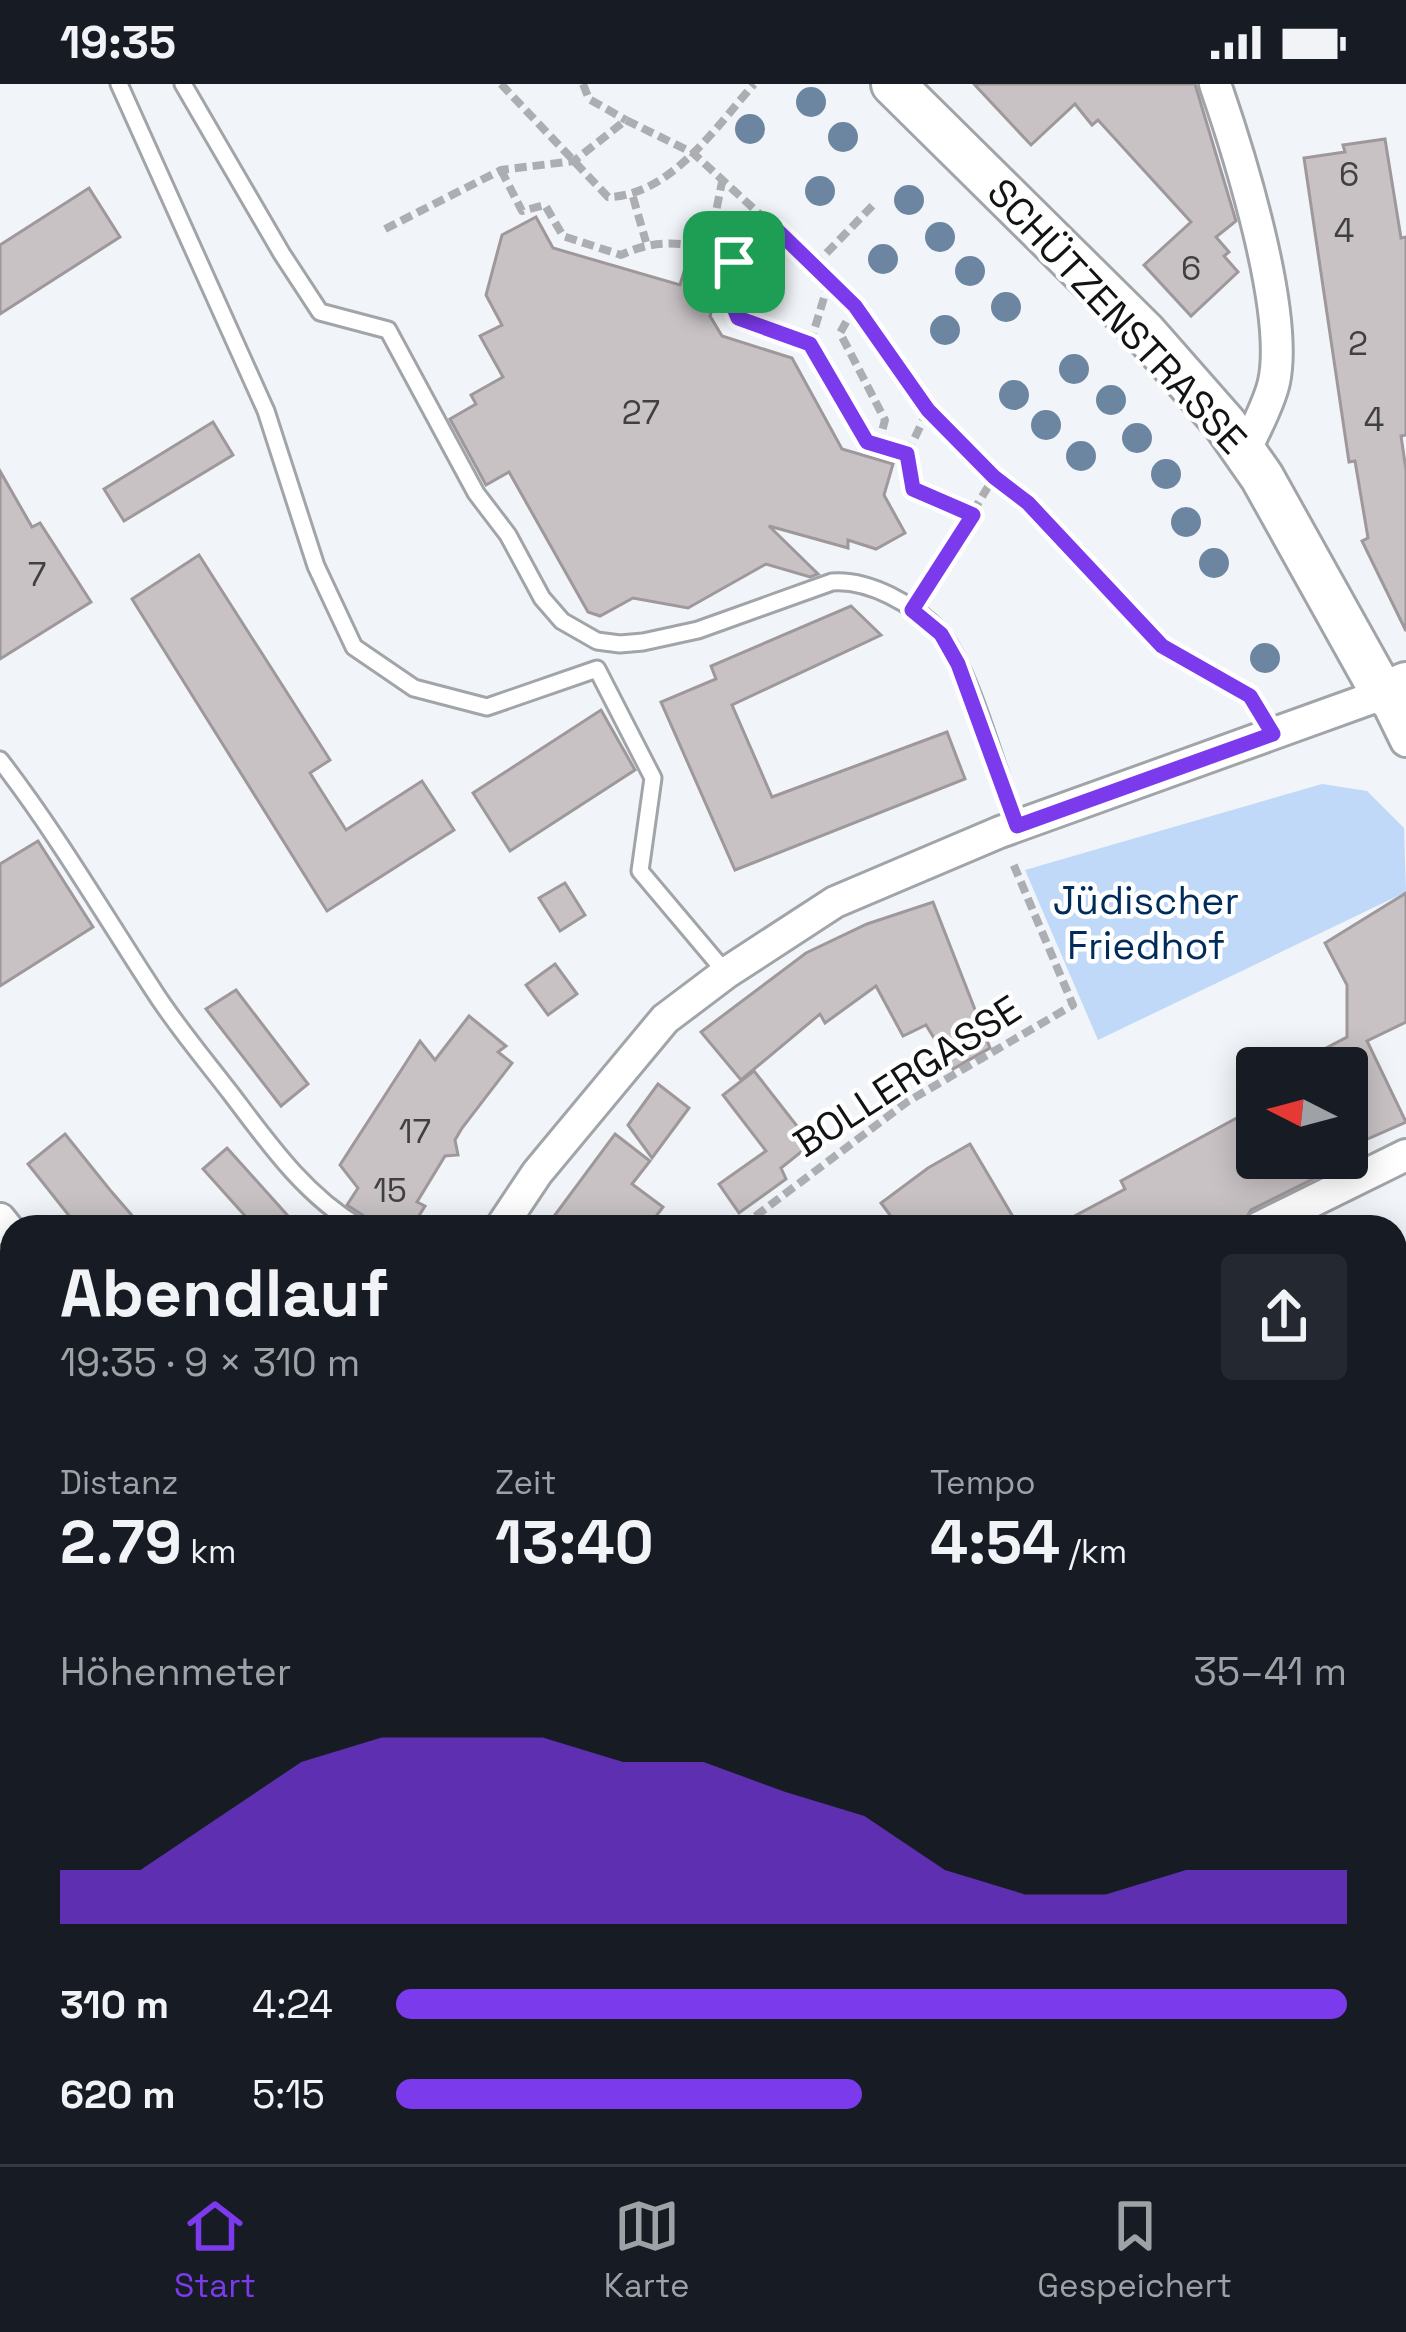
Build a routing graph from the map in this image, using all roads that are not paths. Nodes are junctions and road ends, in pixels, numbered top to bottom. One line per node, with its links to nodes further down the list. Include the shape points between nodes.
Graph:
1 (119, 84): 10 (lane, via 266,411 316,566 354,647 414,688 488,707 597,669 653,778 640,871)
2 (183, 84): 9 (lane, via 320,312 388,330 476,493 562,621 597,640 643,642 853,580 941,634 958,664)
3 (893, 84): 5 (main road, SCHÜTZENSTRASSE, via 1145,334)
4 (1215, 84): 5 (street, via 1267,278 1276,356)
5 (1246, 450): 6 (main road, SCHÜTZENSTRASSE)
6 (1395, 689): 7 (street); 9 (street)
7 (1406, 741)
8 (0, 760): 12 (lane, via 157,996 269,1144)
9 (1008, 829): 10 (street, via 835,902)
10 (727, 973): 13 (street, via 665,1019)
11 (1406, 1155): 14 (street)
12 (338, 1215)
13 (509, 1215)
14 (1284, 1215)

